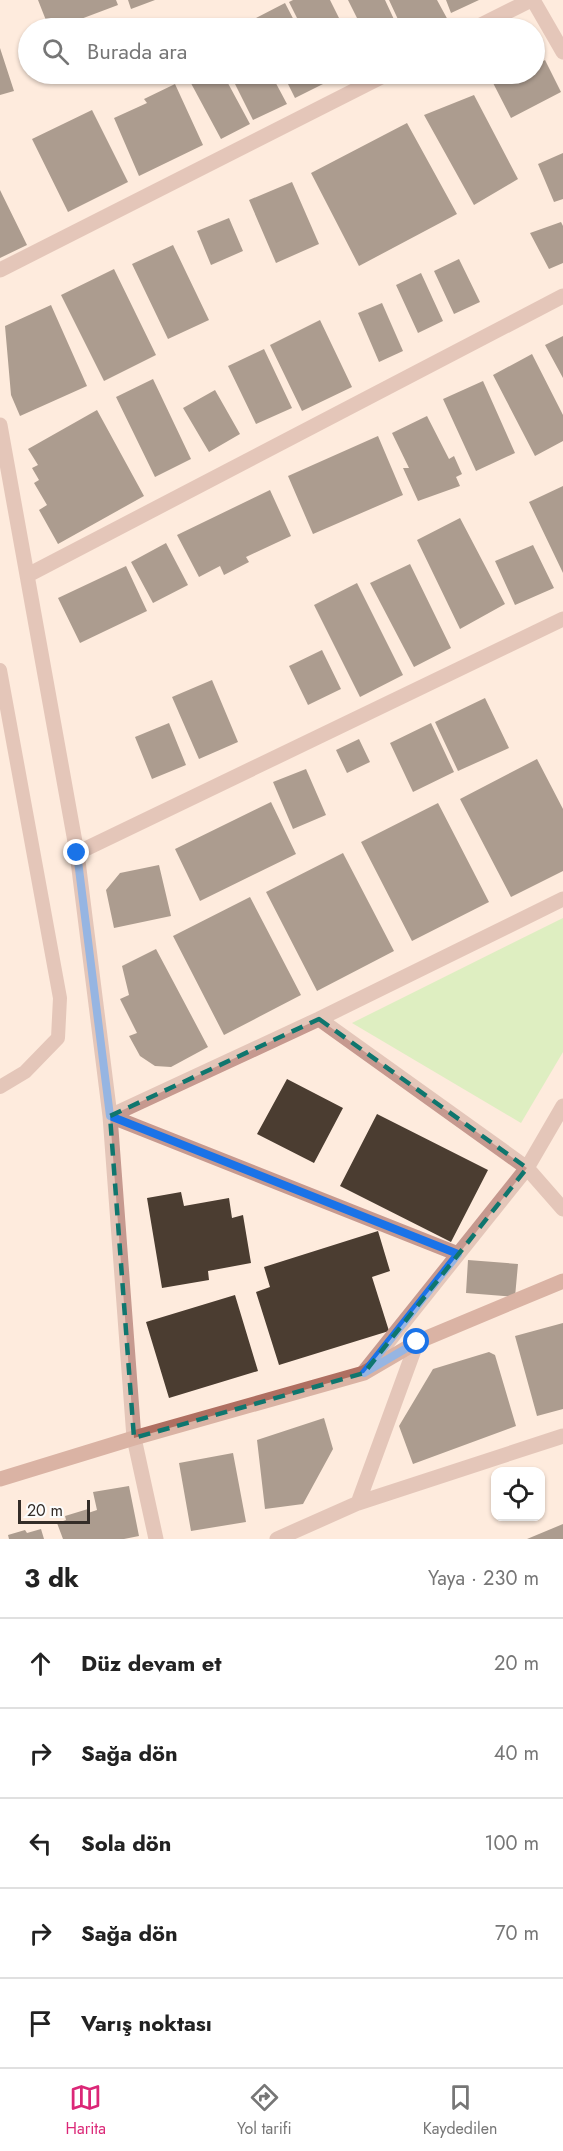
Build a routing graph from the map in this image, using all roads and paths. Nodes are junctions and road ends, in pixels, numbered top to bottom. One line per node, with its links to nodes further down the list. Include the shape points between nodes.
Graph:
1 (532, 0): 2 (street); 3 (street)
2 (495, 18)
3 (543, 18)
4 (545, 22): 5 (street)
5 (563, 52)
6 (367, 84): 7 (street)
7 (0, 270)
8 (563, 296): 10 (street)
9 (0, 425): 10 (street)
10 (28, 575): 13 (street)
11 (563, 619): 13 (street)
12 (0, 670): 16 (lane, via 60,998 58,1038 25,1072)
13 (77, 853): 18 (street)
14 (563, 898): 15 (street)
15 (319, 1019): 18 (street); 19 (street)
16 (0, 1087)
17 (563, 1106): 19 (street)
18 (110, 1116): 21 (street); 26 (street)
19 (527, 1168): 20 (street); 21 (street)
20 (563, 1209)
21 (458, 1254): 24 (street)
22 (563, 1281): 23 (main road)
23 (417, 1342): 24 (main road); 28 (street)
24 (364, 1373): 26 (main road)
25 (563, 1436): 28 (street)
26 (134, 1438): 27 (main road); 29 (street)
27 (0, 1479)
28 (358, 1503): 30 (street)
29 (156, 1539)
30 (277, 1539)

